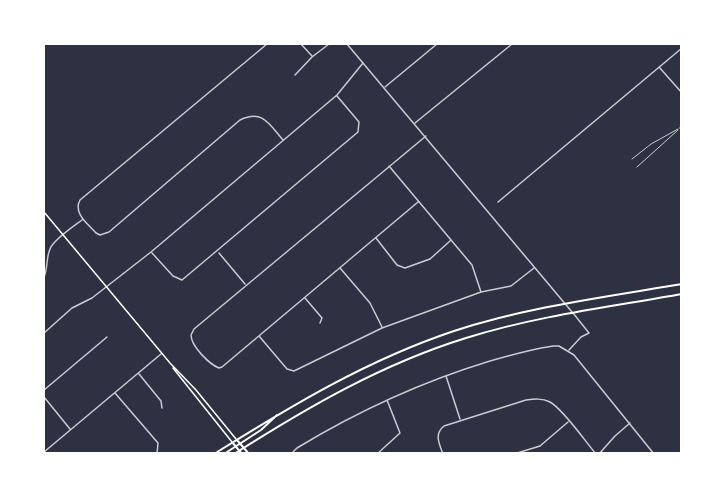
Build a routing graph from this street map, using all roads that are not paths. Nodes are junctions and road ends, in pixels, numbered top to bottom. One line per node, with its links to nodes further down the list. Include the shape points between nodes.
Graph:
1 (267, 44): 25 (street, via 80,200 77,207)
2 (301, 44): 8 (street)
3 (329, 44): 8 (street)
4 (347, 44): 9 (street)
5 (437, 44): 12 (street)
6 (512, 44): 15 (street)
7 (681, 48): 10 (street)
8 (312, 57): 11 (street)
9 (364, 63): 12 (street); 14 (street)
10 (659, 67): 13 (street); 23 (street)
11 (295, 75)
12 (385, 87): 15 (street)
13 (681, 93)
14 (337, 96): 18 (street); 30 (street, via 358,122 358,132)
15 (415, 123): 17 (street)
16 (681, 128): 19 (lane); 21 (lane)
17 (426, 136): 20 (street); 32 (street)
18 (283, 140): 25 (street, via 255,115 240,120 109,232 96,233); 29 (street)
19 (632, 159)
20 (389, 166): 22 (street); 35 (street)
21 (637, 167)
22 (418, 202): 27 (street); 28 (street)
23 (498, 202)
24 (44, 212): 26 (main road)
25 (83, 219): 26 (street)
26 (63, 236): 33 (street, via 49,249); 36 (main road)
27 (376, 238): 28 (street, via 397,265 405,268 430,259); 31 (street)
28 (451, 241): 37 (street, via 475,269)
29 (151, 252): 30 (street, via 173,276 182,280); 36 (street)
30 (218, 252): 35 (street)
31 (340, 268): 39 (street); 43 (street, via 370,303)
32 (534, 268): 37 (street, via 511,286); 40 (street)
33 (44, 278)
34 (681, 284): 40 (main road)
35 (246, 285): 45 (street, via 194,329 190,339 219,368)
36 (106, 286): 44 (street, via 72,308); 48 (main road)
37 (481, 292): 43 (street)
38 (681, 294): 41 (main road)
39 (305, 298): 42 (street, via 322,318); 45 (street)
40 (565, 304): 41 (street); 57 (main road, via 484,322 423,342 349,374)
41 (573, 313): 47 (street, via 589,333); 66 (main road, via 482,333 405,360 325,398)
42 (320, 323)
43 (382, 328): 45 (street, via 294,371 287,369)
44 (44, 333)
45 (259, 336)
46 (107, 337): 52 (street)
47 (568, 351): 51 (street, via 553,346); 60 (street)
48 (162, 354): 49 (main road); 50 (street)
49 (170, 363): 62 (main road); 63 (main road)
50 (138, 373): 53 (street); 56 (street, via 161,401)
51 (446, 376): 55 (street); 58 (street)
52 (44, 390)
53 (114, 392): 61 (street); 69 (street, via 158,443)
54 (44, 398): 61 (street)
55 (387, 399): 75 (street, via 345,419); 76 (street, via 400,433)
56 (162, 408)
57 (279, 413): 62 (main road); 64 (main road)
58 (460, 420): 59 (street, via 538,399 554,405); 77 (street, via 438,430)
59 (569, 422): 78 (street, via 540,446); 79 (street)
60 (631, 423): 80 (street); 81 (street)
61 (70, 429): 68 (street)
62 (237, 440): 63 (main road); 64 (main road)
63 (232, 442): 65 (main road); 70 (main road)
64 (240, 443): 65 (main road); 66 (main road)
65 (236, 446): 67 (main road); 71 (main road)
66 (244, 447): 67 (main road); 74 (main road)
67 (239, 450): 72 (main road); 73 (main road)
68 (44, 452)
69 (158, 453)
70 (214, 453)
71 (224, 453)
72 (234, 453)
73 (242, 453)
74 (249, 453)
75 (291, 453)
76 (377, 453)
77 (443, 453)
78 (514, 453)
79 (596, 453)
80 (600, 453)
81 (654, 453)

